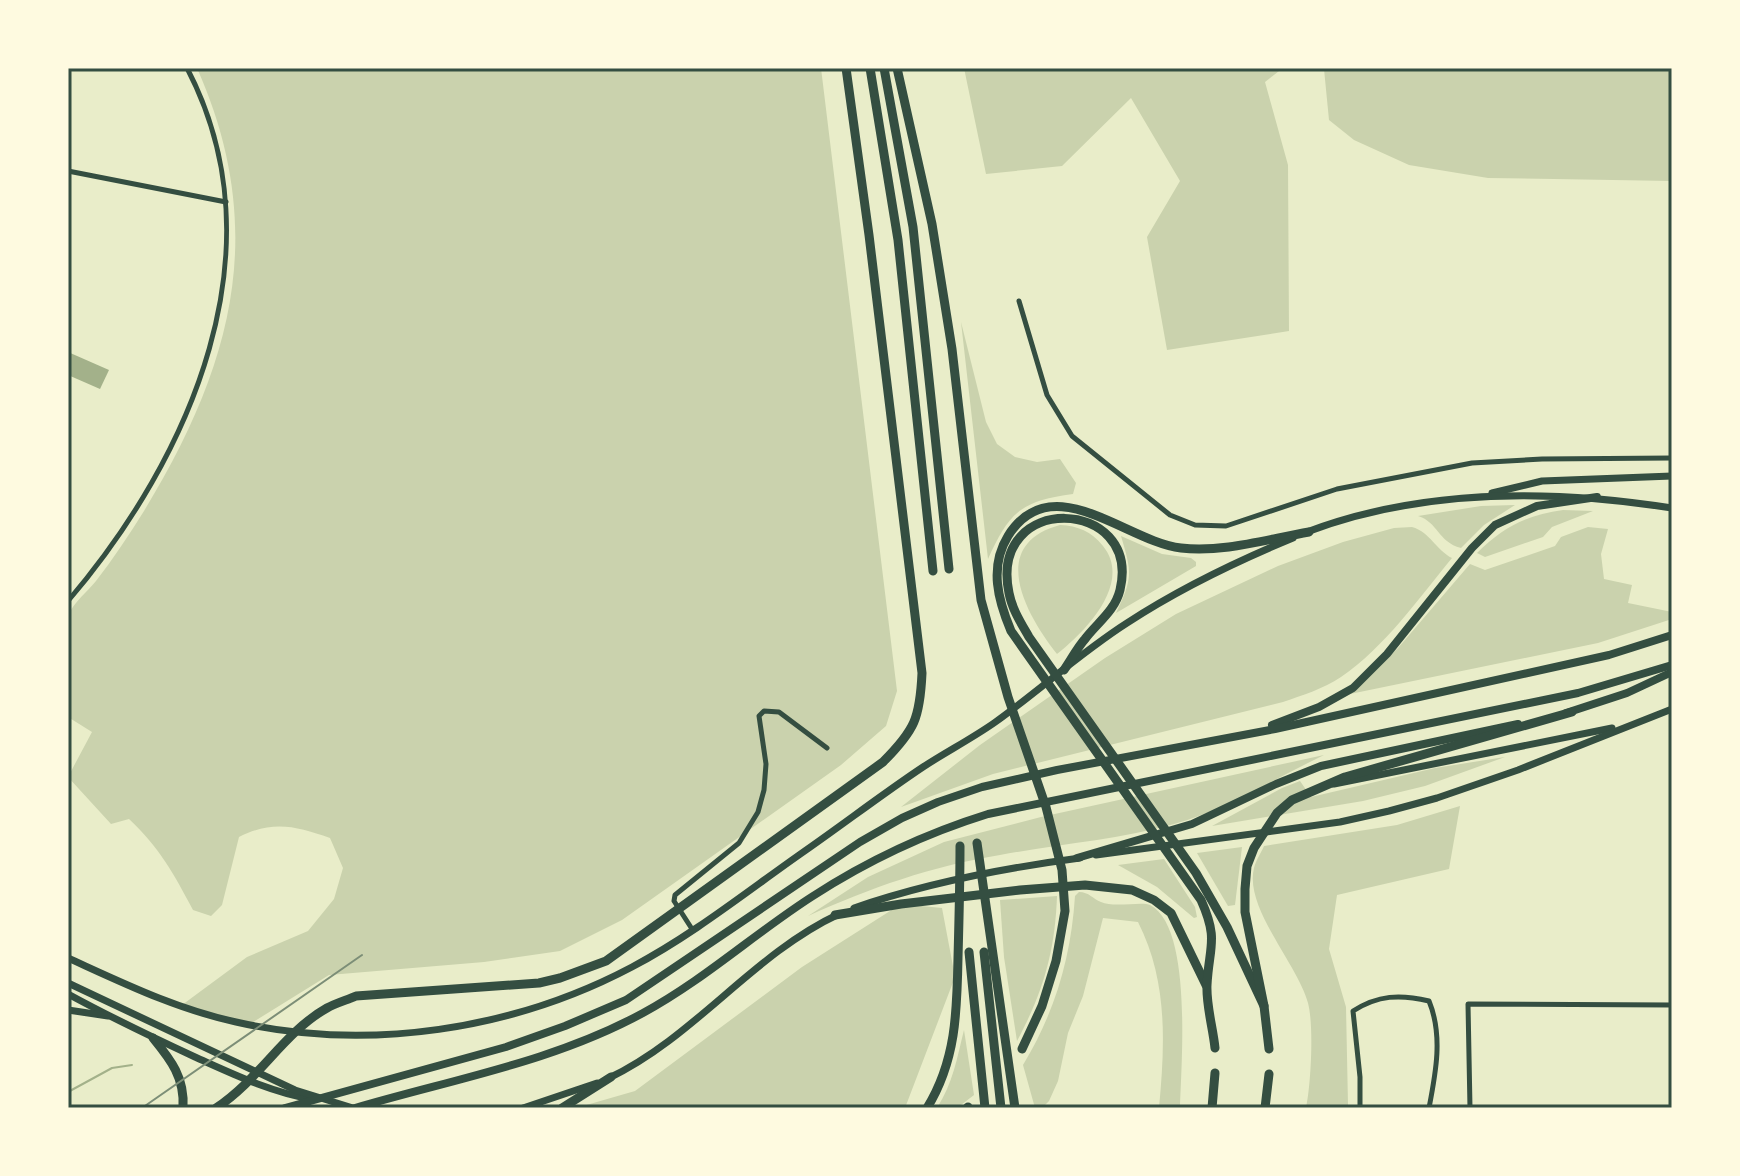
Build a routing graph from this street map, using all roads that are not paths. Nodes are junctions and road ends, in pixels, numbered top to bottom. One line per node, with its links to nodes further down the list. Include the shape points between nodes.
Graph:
1 (187, 68): 7 (street, via 210,124)
2 (846, 68): 54 (highway, via 921,659 921,698 907,738 883,762 606,961 560,978 511,986 356,996 304,1023 255,1077)
3 (870, 68): 16 (highway, via 898,240)
4 (884, 68): 15 (highway, via 913,227)
5 (897, 68): 47 (highway, via 932,224 952,349 981,600 1057,843 1065,911 1050,982)
6 (68, 171): 7 (street)
7 (226, 202): 17 (street, via 223,289 201,376 137,505)
8 (1019, 301): 9 (street, via 1047,395 1065,427 1181,522 1226,526 1337,489 1472,463)
9 (1672, 458)
10 (1672, 476): 12 (main road, via 1542,481)
11 (1597, 497): 12 (main road); 13 (main road); 26 (highway, via 1537,506 1495,525 1353,688 1319,707)
12 (1473, 498): 14 (main road, via 1385,510)
13 (1672, 508)
14 (1309, 532): 19 (highway, via 1183,548 1157,543 1084,510 1040,511 1014,529 997,568 1004,614); 21 (main road, via 1236,561 1187,588)
15 (949, 569)
16 (933, 571)
17 (68, 601)
18 (1672, 635): 26 (highway, via 1609,655)
19 (1025, 641): 21 (highway, via 1008,591 1018,541 1034,526 1058,516 1091,523 1115,547 1120,590); 32 (highway)
20 (1672, 665): 56 (highway, via 1578,693 944,827 813,896 699,980 642,1014 577,1044)
21 (1064, 670): 34 (main road)
22 (1672, 672): 24 (highway)
23 (1672, 709): 25 (main road)
24 (1572, 712): 28 (highway); 31 (highway, via 1321,766 1192,824)
25 (1641, 722): 28 (main road); 31 (main road, via 1518,770 1389,811)
26 (1225, 738): 55 (highway, via 1057,770 938,802 860,842 626,1000 506,1047)
27 (827, 748): 34 (street, via 779,712 759,716 766,764 758,812 739,843 675,895)
28 (1316, 788): 42 (highway, via 1277,813 1247,866 1245,912)
29 (977, 843): 36 (highway)
30 (960, 846): 35 (highway)
31 (1077, 858): 33 (main road, via 898,893)
32 (1191, 874): 39 (highway, via 1211,925); 42 (highway, via 1227,927)
33 (835, 915): 39 (highway, via 1020,890 1085,885 1132,890 1171,913); 51 (main road, via 789,944 648,1057)
34 (692, 929): 37 (main road, via 604,981 520,1013 383,1034 330,1034 239,1023 172,1005)
35 (963, 952): 59 (highway, via 953,1045 941,1085); 60 (highway)
36 (988, 952): 61 (highway); 62 (highway)
37 (68, 958)
38 (68, 983): 52 (main road, via 295,1090)
39 (1207, 988): 46 (highway)
40 (68, 994): 44 (main road)
41 (1672, 1005): 67 (street, via 1468,1004)
42 (1264, 1006): 48 (highway)
43 (68, 1010): 44 (main road)
44 (108, 1016): 45 (main road)
45 (153, 1038): 52 (main road, via 273,1091); 53 (highway, via 176,1067)
46 (1215, 1048)
47 (1022, 1049)
48 (1269, 1049)
49 (1215, 1073): 63 (highway)
50 (1269, 1074): 64 (highway)
51 (611, 1077): 57 (main road); 58 (highway)
52 (336, 1104): 56 (main road)
53 (183, 1108)
54 (216, 1108)
55 (285, 1108)
56 (354, 1108)
57 (523, 1108)
58 (562, 1108)
59 (927, 1108)
60 (985, 1108)
61 (1001, 1108)
62 (1015, 1108)
63 (1212, 1108)
64 (1265, 1108)
65 (1360, 1108): 66 (street, via 1353,1011 1370,1000 1409,996 1429,1001 1437,1020)
66 (1429, 1108)
67 (1470, 1108)

